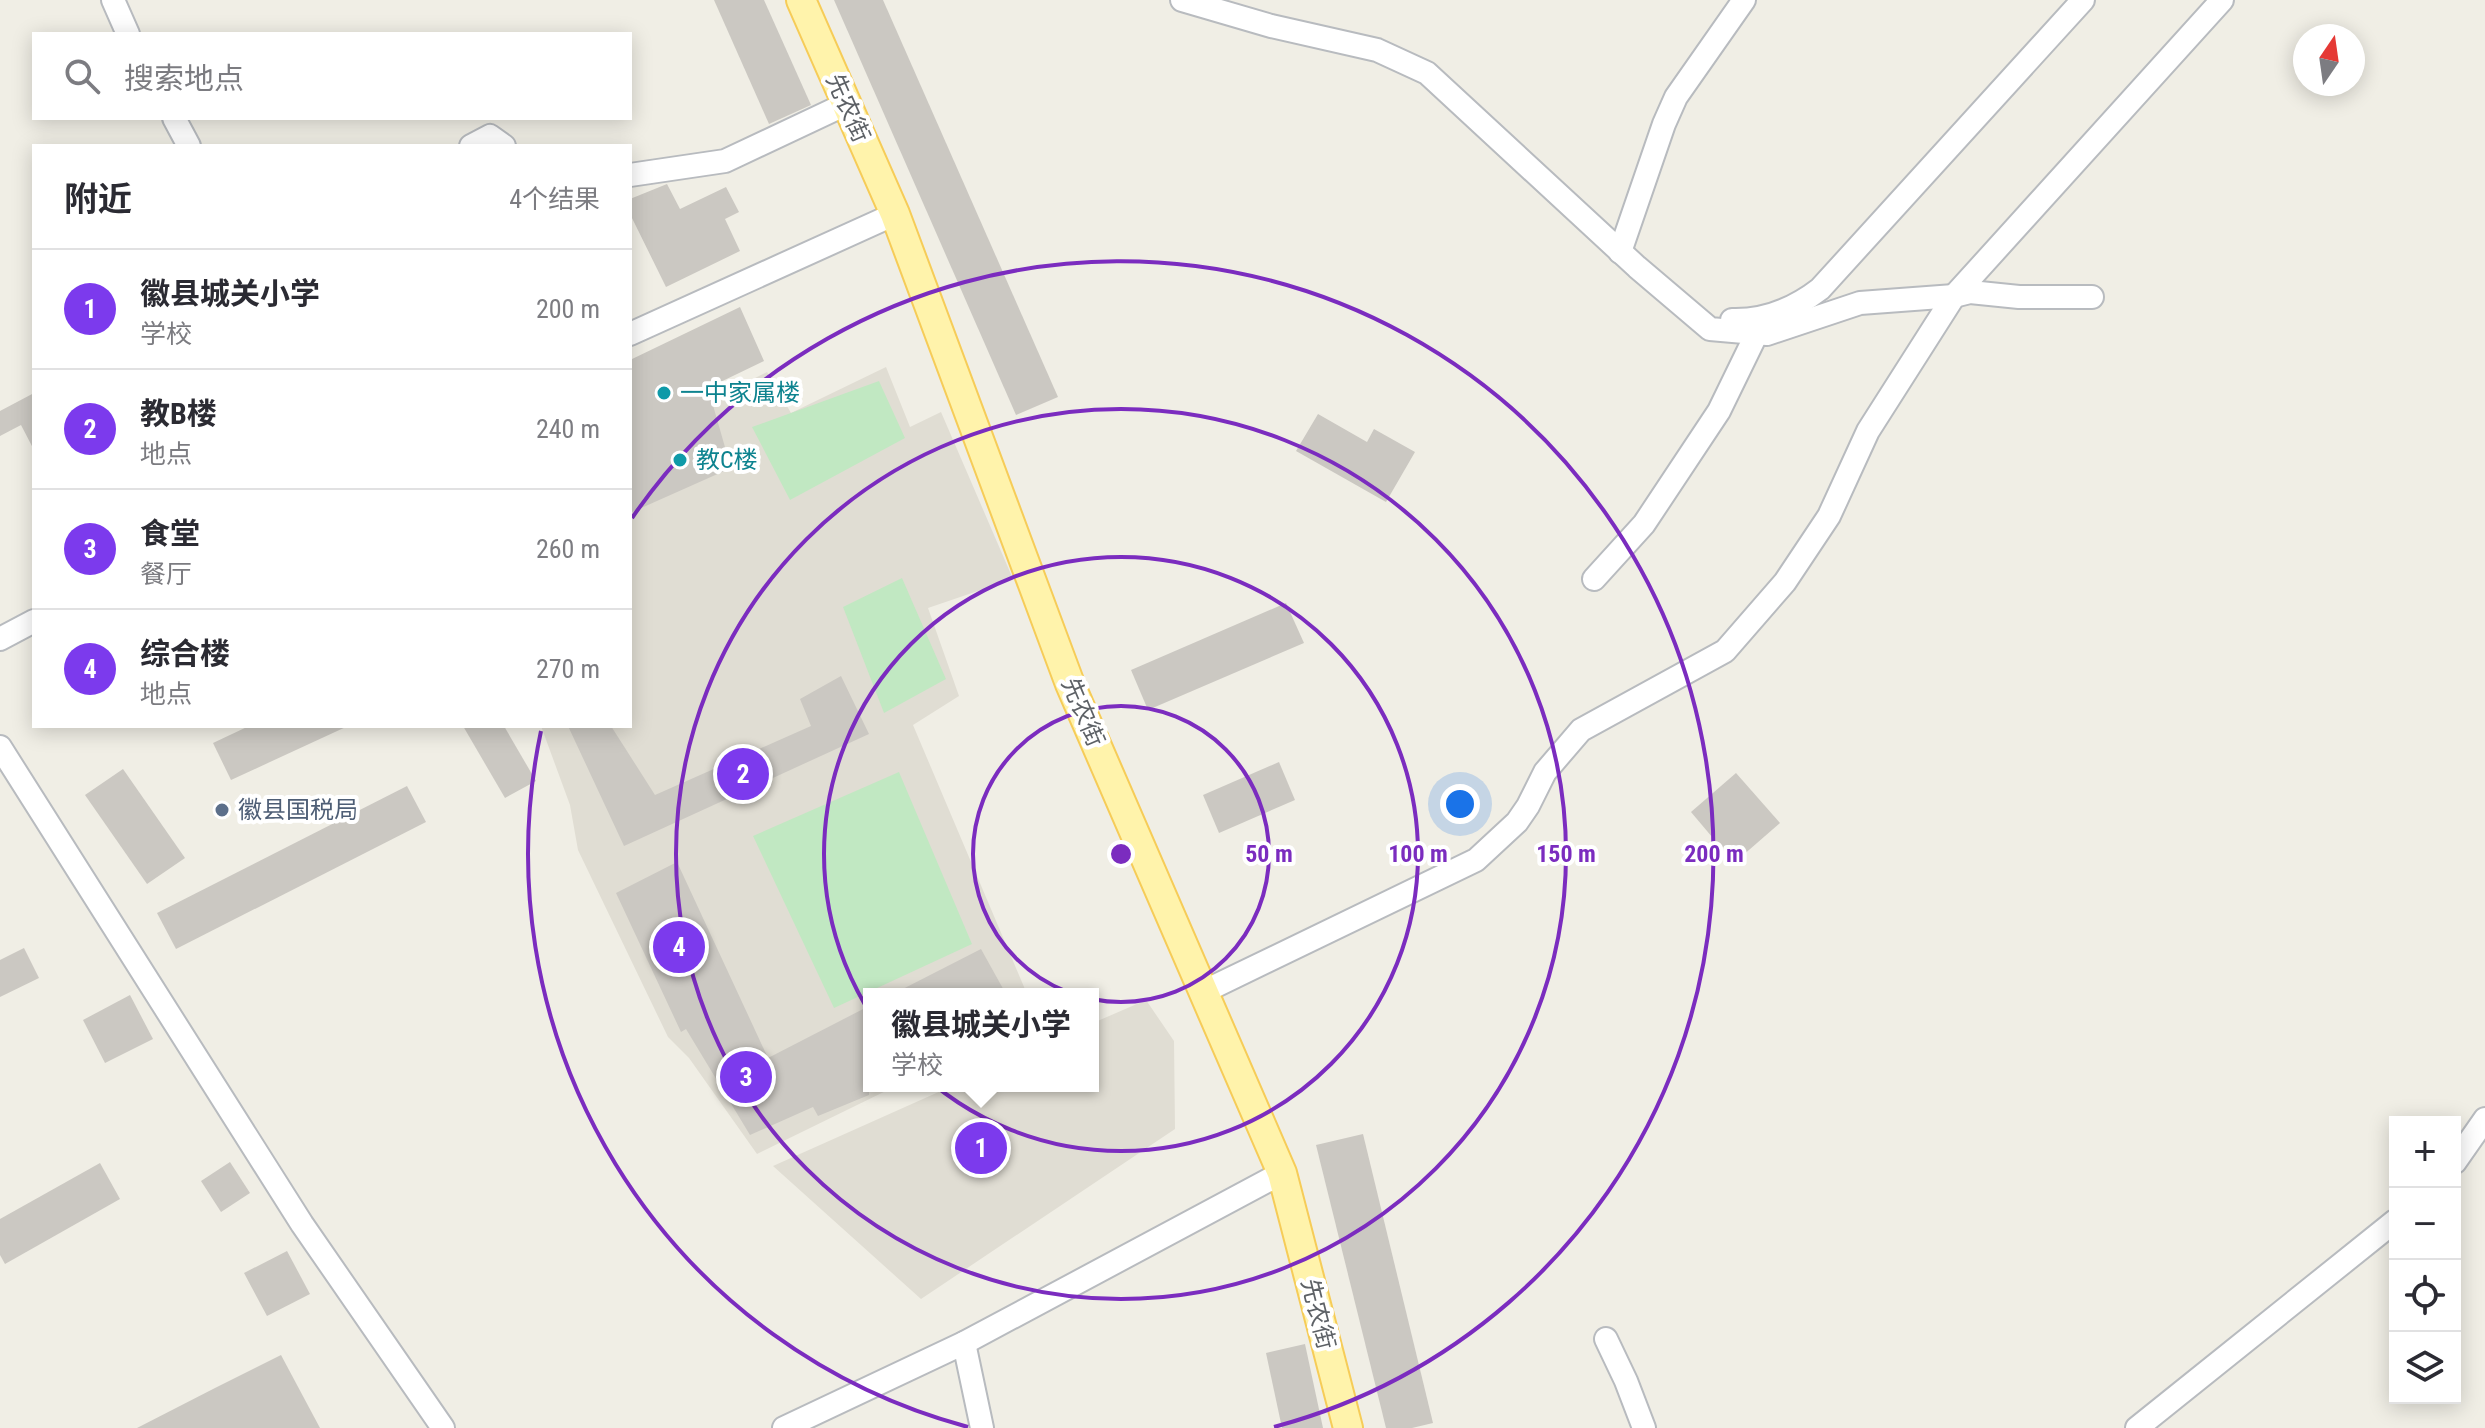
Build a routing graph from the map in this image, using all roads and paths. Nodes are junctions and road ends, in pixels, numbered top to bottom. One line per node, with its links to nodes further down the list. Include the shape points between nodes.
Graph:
1 (113, 0): 7 (street)
2 (801, 0): 8 (main road, 先农街)
3 (1182, 0): 15 (street, via 1377,50 1427,73)
4 (1744, 0): 15 (street, via 1676,97)
5 (2083, 0): 18 (street, via 1820,289 1776,314 1727,319)
6 (2222, 0): 16 (street)
7 (127, 32)
8 (846, 104): 13 (street, via 725,161); 14 (main road, 先农街)
9 (175, 120): 10 (street)
10 (188, 144)
11 (475, 144): 12 (street, via 490,136)
12 (501, 144)
13 (632, 175)
14 (895, 214): 19 (street); 25 (main road, 先农街, via 1070,684)
15 (1620, 252): 18 (street)
16 (1954, 296): 17 (street, via 1970,292); 20 (street, via 1860,303); 25 (street, via 1868,431 1829,516 1785,582 1725,651 1581,730 1545,772 1517,822 1476,860)
17 (2092, 297)
18 (1710, 329): 20 (street)
19 (632, 333)
20 (1757, 333): 21 (street, via 1711,424 1644,524)
21 (1594, 579)
22 (32, 622): 23 (street)
23 (0, 639)
24 (0, 747): 32 (street, via 302,1224)
25 (1203, 992): 28 (main road, 先农街)
26 (2485, 1119): 27 (street)
27 (2461, 1153)
28 (1282, 1173): 31 (street); 35 (main road, 先农街)
29 (2389, 1226): 37 (street)
30 (1606, 1339): 36 (street)
31 (964, 1343): 33 (street); 34 (street)
32 (443, 1428)
33 (784, 1428)
34 (982, 1428)
35 (1348, 1428)
36 (1644, 1428)
37 (2137, 1428)

